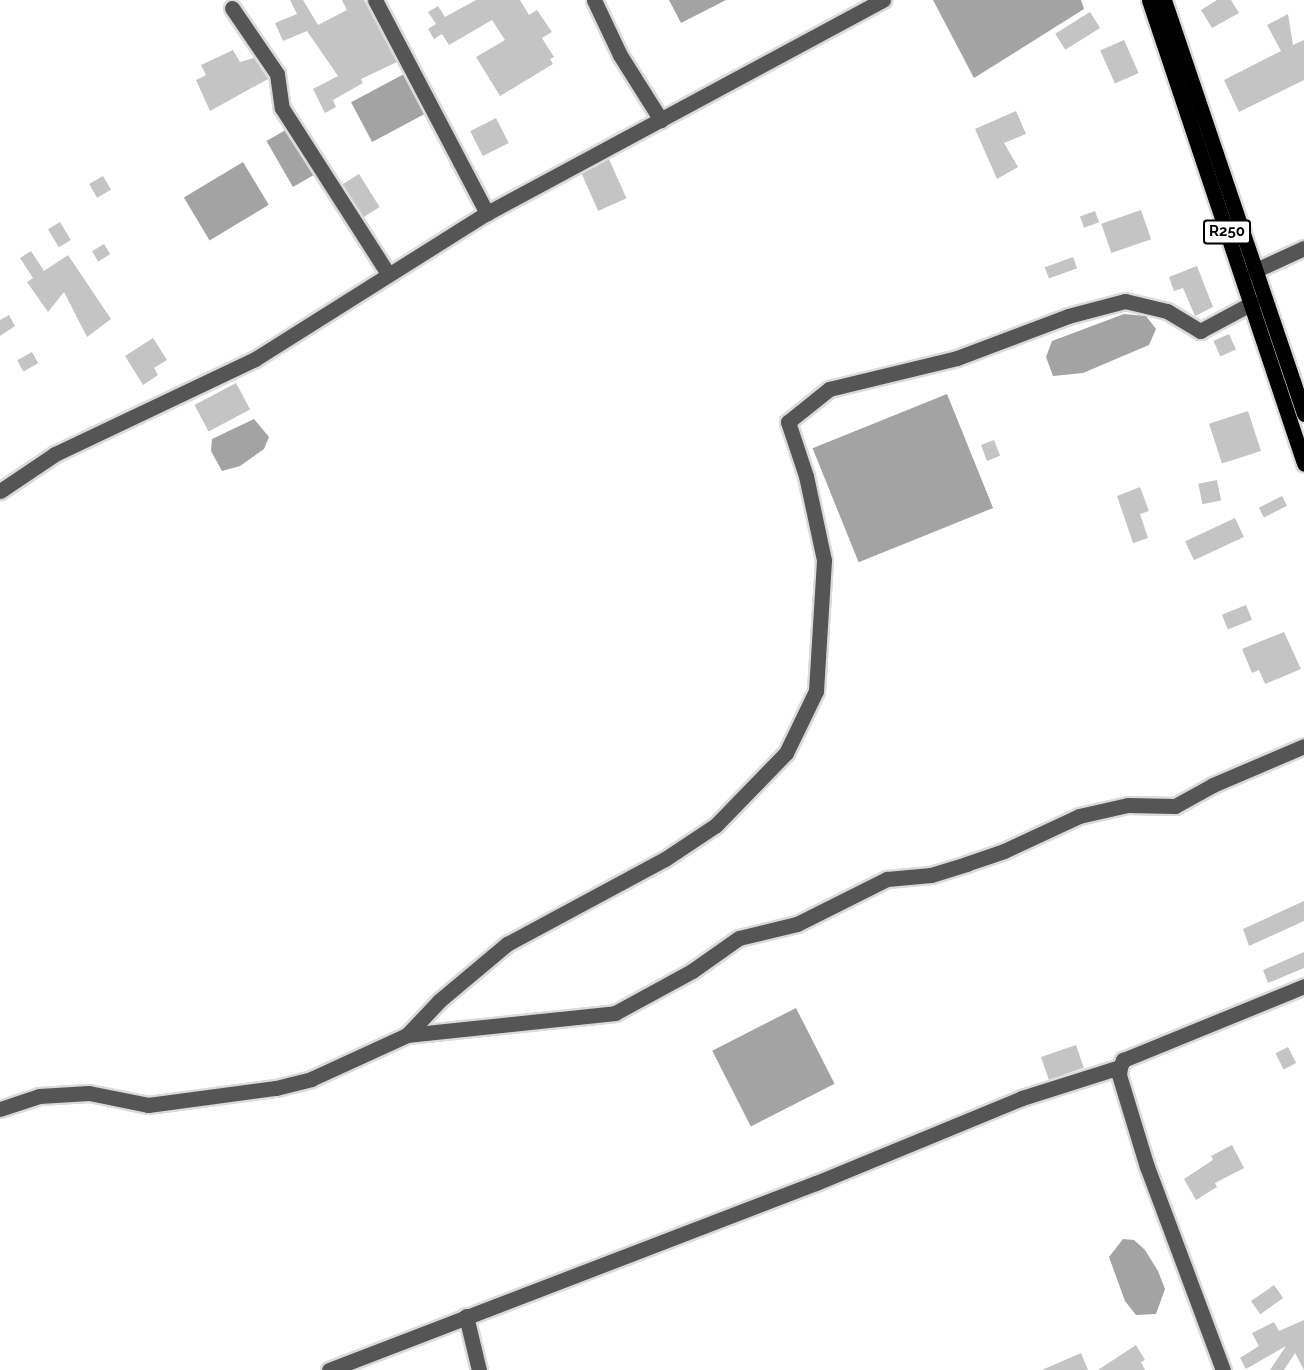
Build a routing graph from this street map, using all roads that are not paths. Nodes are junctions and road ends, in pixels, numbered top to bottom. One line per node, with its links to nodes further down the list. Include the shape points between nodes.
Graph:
1 (375, 0): 8 (street)
2 (594, 0): 7 (street, via 620,55)
3 (883, 0): 7 (street)
4 (1149, 0): 12 (main road, R250)
5 (1164, 0): 10 (main road, R250)
6 (232, 8): 11 (street, via 277,74 282,108)
7 (661, 120): 8 (street)
8 (487, 213): 11 (street)
9 (1304, 248): 10 (street)
10 (1254, 271): 13 (main road, R250)
11 (388, 274): 15 (street, via 255,359 55,454)
12 (1252, 303): 14 (main road, R250); 18 (street, via 1200,331 1167,311 1125,301 1068,316 957,358 829,389 788,422 806,476 824,560 816,692 786,753 716,825 665,859 507,944 439,1001)
13 (1304, 414)
14 (1304, 464)
15 (0, 491)
16 (1304, 746): 18 (street, via 1213,785 1175,806 1128,805 1079,816 966,864 931,875 886,879 797,924 740,938 692,971 615,1013)
17 (1304, 986): 19 (street, via 1123,1060)
18 (407, 1035): 20 (street, via 311,1079 276,1088 148,1105 89,1093 39,1096)
19 (1120, 1067): 21 (street, via 1022,1098 655,1246); 24 (street, via 1119,1075 1147,1167)
20 (0, 1109)
21 (466, 1316): 22 (street); 23 (street)
22 (329, 1370)
23 (479, 1370)
24 (1223, 1370)

